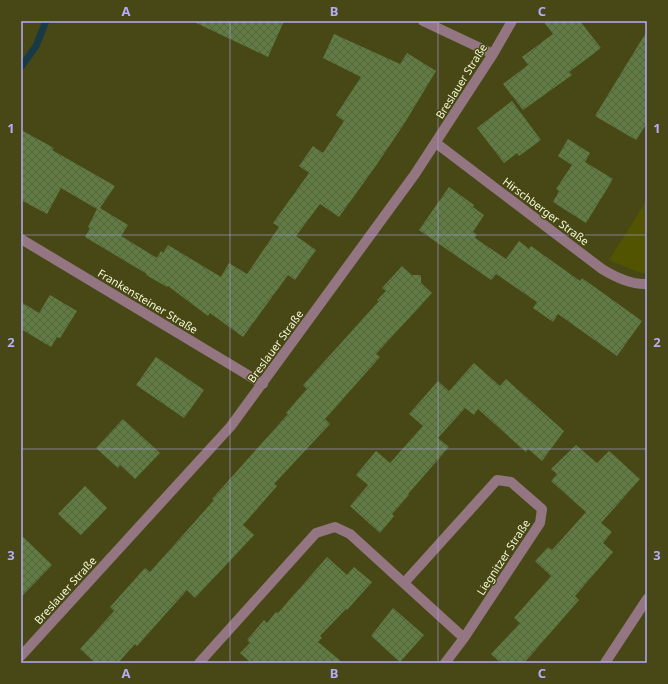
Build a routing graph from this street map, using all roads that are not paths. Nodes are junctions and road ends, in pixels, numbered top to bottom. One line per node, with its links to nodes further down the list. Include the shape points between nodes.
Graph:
1 (423, 21): 3 (street)
2 (512, 21): 3 (street, Breslauer Straße)
3 (493, 54): 4 (street, Breslauer Straße)
4 (436, 143): 6 (street, Hirschberger Straße, via 602,269 639,285); 7 (street, Breslauer Straße)
5 (21, 239): 7 (street, Frankensteiner Straße)
6 (647, 284)
7 (262, 384): 11 (street, Breslauer Straße, via 231,426)
8 (404, 583): 10 (street); 10 (street, Liegnitzer Straße, via 497,480 511,482 542,509 540,523); 12 (street, via 350,534 335,527 316,533)
9 (647, 599): 14 (street)
10 (464, 638): 13 (street, Liegnitzer Straße)
11 (21, 656)
12 (199, 663)
13 (446, 663)
14 (605, 663)

